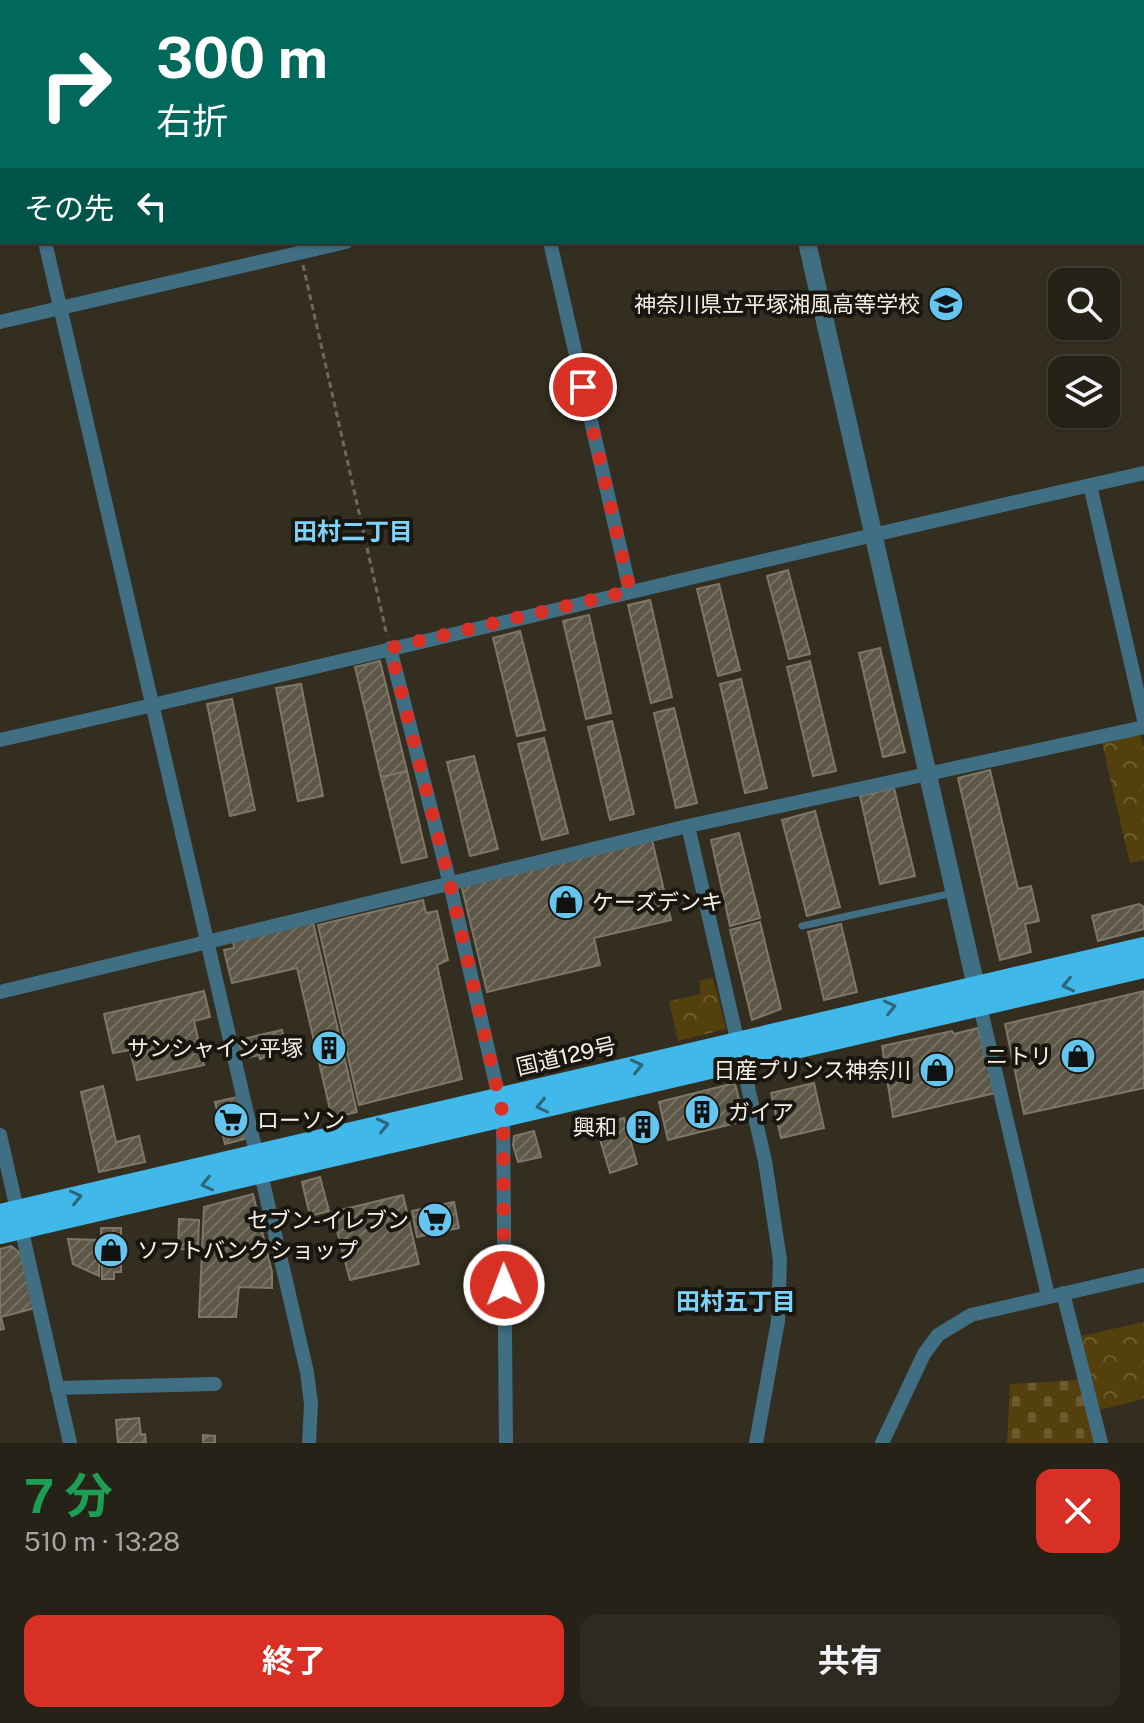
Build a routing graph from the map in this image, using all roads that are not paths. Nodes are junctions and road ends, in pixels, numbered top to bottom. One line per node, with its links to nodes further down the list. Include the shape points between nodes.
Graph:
1 (45, 244): 5 (street)
2 (338, 244): 5 (street)
3 (550, 244): 10 (street)
4 (807, 244): 9 (street)
5 (60, 309): 6 (street); 12 (street)
6 (0, 322)
7 (1144, 473): 8 (street)
8 (1090, 485): 9 (street); 13 (street)
9 (874, 533): 10 (street); 16 (street)
10 (630, 591): 11 (street)
11 (390, 648): 12 (street); 18 (street)
12 (153, 706): 15 (street); 21 (street)
13 (1144, 720)
14 (1144, 727): 16 (street)
15 (0, 740)
16 (928, 772): 17 (street); 19 (street)
17 (688, 826): 18 (street); 26 (street)
18 (450, 884): 21 (street); 27 (street)
19 (955, 892): 20 (lane); 25 (street)
20 (802, 926)
21 (207, 942): 24 (street); 29 (street)
22 (1144, 948): 25 (highway, 国道129号)
23 (1144, 967): 25 (highway, 国道129号, one-way to 25)
24 (0, 992)
25 (978, 996): 26 (highway, 国道129号); 32 (street)
26 (739, 1053): 27 (highway, 国道129号); 38 (street, via 765,1161 780,1260 778,1321)
27 (501, 1106): 29 (highway, 国道129号); 37 (street)
28 (0, 1135): 30 (street)
29 (258, 1163): 30 (highway, 国道129号); 36 (street, via 307,1372)
30 (10, 1222): 34 (street)
31 (1144, 1275): 32 (street)
32 (1056, 1295): 39 (street, via 971,1315 938,1335); 40 (street)
33 (215, 1384): 34 (street)
34 (57, 1388): 35 (street)
35 (70, 1443)
36 (309, 1443)
37 (506, 1443)
38 (756, 1443)
39 (882, 1443)
40 (1101, 1443)

